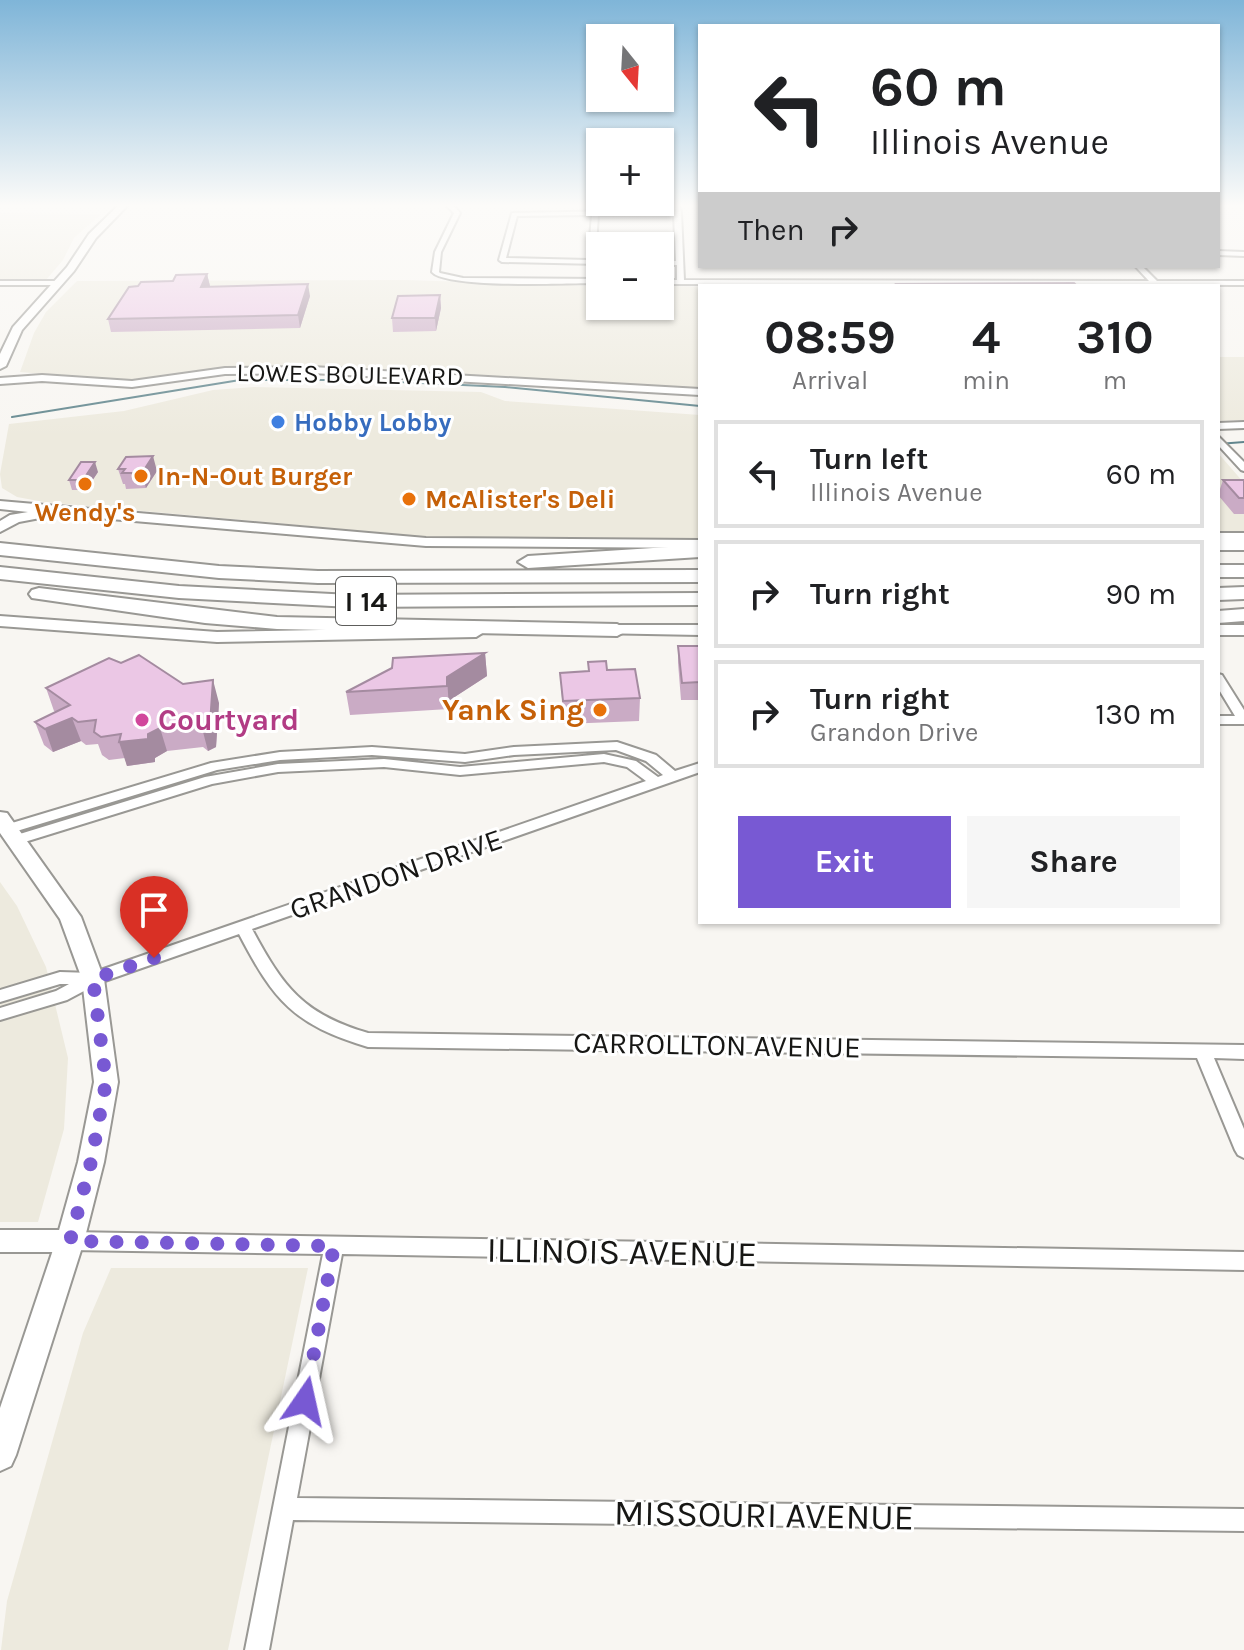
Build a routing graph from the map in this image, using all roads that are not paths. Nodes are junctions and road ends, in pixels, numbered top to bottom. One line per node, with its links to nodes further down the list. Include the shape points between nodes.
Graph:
1 (0, 283): 2 (street)
2 (57, 283): 5 (main road, via 17,329)
3 (1155, 283): 4 (street)
4 (1244, 283)
5 (0, 366)
6 (0, 381): 7 (street, LOWES BOULEVARD, via 132,384 225,371 312,370)
7 (698, 392)
8 (1244, 425): 9 (street)
9 (1220, 426)
10 (1220, 441): 11 (street)
11 (1244, 468)
12 (0, 493): 14 (main road)
13 (0, 505): 14 (main road)
14 (40, 509): 15 (main road)
15 (95, 514): 16 (main road, via 22,516); 19 (main road, via 426,542)
16 (0, 528)
17 (1220, 537): 18 (main road)
18 (1244, 537)
19 (698, 544)
20 (1220, 544): 21 (highway)
21 (1244, 544)
22 (0, 549): 26 (highway, I 14)
23 (698, 551): 26 (highway, via 443,568)
24 (1220, 571): 25 (highway)
25 (1244, 571)
26 (219, 572): 28 (highway, I 14, via 415,579)
27 (0, 573): 29 (highway, I 14)
28 (698, 576)
29 (18, 585): 32 (highway, I 14, via 337,601); 36 (highway, via 190,615 277,623)
30 (1244, 593): 31 (highway)
31 (1220, 594)
32 (698, 599)
33 (1244, 615): 34 (highway)
34 (1220, 617)
35 (4, 621): 36 (main road, via 217,637)
36 (617, 630): 37 (main road)
37 (698, 630)
38 (1220, 630): 39 (main road)
39 (1244, 630)
40 (1220, 681): 42 (street)
41 (1220, 720): 42 (street)
42 (1244, 720)
43 (584, 753): 45 (street, via 634,750); 46 (street, via 617,759); 47 (street, via 506,759 460,771 351,758 279,762)
44 (698, 768): 45 (street, GRANDON DRIVE)
45 (674, 777): 46 (street, GRANDON DRIVE)
46 (657, 783): 48 (street, GRANDON DRIVE)
47 (7, 829): 49 (main road, via 70,917)
48 (243, 927): 49 (street, GRANDON DRIVE); 52 (street, CARROLLTON AVENUE, via 286,1001 321,1025 368,1040)
49 (93, 979): 50 (street, via 60,978); 51 (street, via 61,996); 56 (main road, via 106,1082)
50 (0, 996)
51 (0, 1014)
52 (1203, 1052): 53 (street, CARROLLTON AVENUE); 54 (street)
53 (1244, 1052)
54 (1244, 1150)
55 (0, 1241): 56 (street, ILLINOIS AVENUE)
56 (70, 1241): 57 (street, ILLINOIS AVENUE); 59 (main road)
57 (334, 1246): 58 (street, ILLINOIS AVENUE); 60 (street)
58 (1244, 1261)
59 (0, 1455)
60 (284, 1509): 61 (street, MISSOURI AVENUE); 62 (street)
61 (1244, 1520)
62 (257, 1650)

